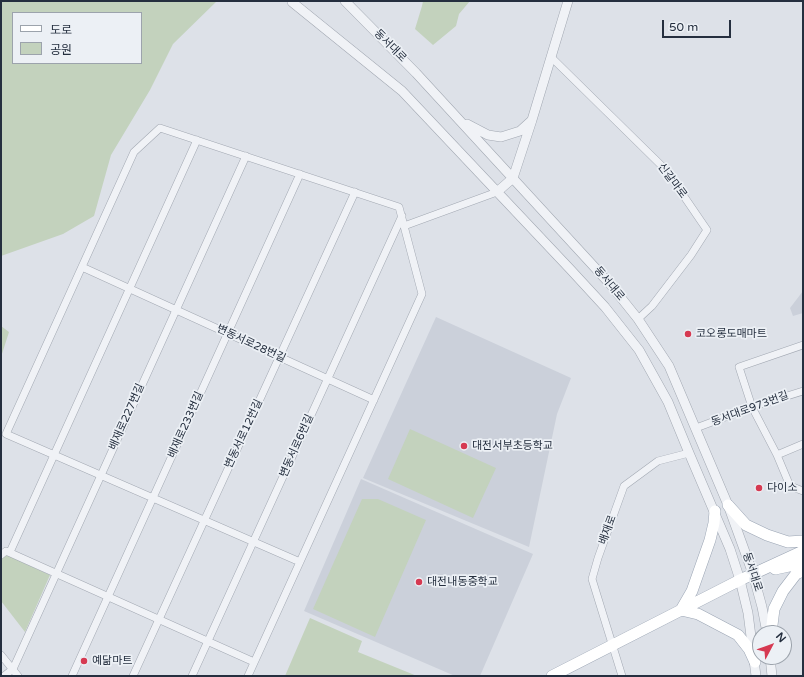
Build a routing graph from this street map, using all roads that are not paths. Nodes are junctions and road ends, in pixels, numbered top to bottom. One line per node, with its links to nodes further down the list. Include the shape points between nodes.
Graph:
1 (346, 1): 6 (street, 동서대로)
2 (568, 1): 4 (street)
3 (292, 2): 12 (street, 동서대로, via 402,91)
4 (551, 57): 5 (street); 18 (street, 신갈마로, via 666,170 707,230 652,306)
5 (532, 120): 6 (street, via 520,131 501,137 488,135); 10 (street)
6 (461, 121): 10 (street, 동서대로)
7 (197, 140): 8 (street); 15 (street, via 160,128 134,152); 16 (street)
8 (246, 156): 9 (street); 17 (street, 배재로227번길)
9 (300, 174): 11 (street); 19 (street, 배재로233번길)
10 (513, 178): 12 (street); 18 (street, 동서대로, via 610,284)
11 (355, 192): 13 (street, via 399,207); 21 (street, 변동서로12번길)
12 (498, 192): 14 (street); 28 (street, 동서대로, via 595,296 639,350 668,402)
13 (402, 216): 14 (street); 22 (street, 변동서로6번길)
14 (404, 226): 24 (street, via 422,294)
15 (82, 267): 16 (street, 변동서로28번길); 29 (street, via 6,434)
16 (129, 289): 17 (street, 변동서로28번길); 29 (street)
17 (176, 310): 19 (street, 변동서로28번길); 31 (street, 배재로227번길)
18 (638, 319): 26 (street, 동서대로, via 669,366)
19 (227, 333): 21 (street, 변동서로28번길); 33 (street, 배재로233번길)
20 (803, 345): 25 (street, via 739,367)
21 (279, 357): 22 (street, 변동서로28번길); 36 (street, 변동서로12번길)
22 (327, 379): 24 (street, 변동서로28번길); 38 (street, 변동서로6번길)
23 (803, 390): 25 (street, 동서대로973번길)
24 (374, 400): 42 (street)
25 (752, 407): 26 (street, 동서대로973번길); 30 (street)
26 (696, 428): 34 (street, 동서대로)
27 (803, 444): 30 (street)
28 (689, 452): 35 (street, 동서대로); 54 (street, 배재로, via 658,461 624,486 592,579)
29 (54, 454): 31 (street); 40 (street)
30 (777, 455): 32 (street, via 790,486)
31 (101, 475): 33 (street); 45 (street, 배재로227번길)
32 (803, 491)
33 (153, 498): 36 (street); 48 (street, 배재로233번길)
34 (728, 505): 37 (main road, via 746,525 788,542); 46 (street, 동서대로)
35 (715, 511): 47 (street, 동서대로); 49 (main road, via 710,540 692,591)
36 (205, 520): 38 (street); 50 (street, 변동서로12번길)
37 (803, 541)
38 (253, 542): 42 (street); 53 (street, 변동서로6번길)
39 (803, 551): 46 (main road)
40 (10, 552): 41 (street, via 6,550); 45 (street)
41 (1, 555)
42 (300, 562): 58 (street)
43 (803, 563): 46 (main road)
44 (803, 571): 52 (main road, via 796,574 782,591 774,609)
45 (56, 573): 48 (street); 61 (street, 배재로227번길)
46 (753, 574): 47 (main road); 51 (street, 동서대로)
47 (740, 580): 49 (main road); 55 (street, 동서대로)
48 (108, 596): 50 (street); 65 (street, 배재로233번길)
49 (681, 610): 54 (main road); 57 (main road, via 698,614 738,635)
50 (159, 619): 53 (street); 66 (street, 변동서로12번길)
51 (765, 625)
52 (772, 625)
53 (208, 641): 58 (street); 67 (street, 변동서로6번길)
54 (613, 645): 62 (main road); 69 (street, 배재로)
55 (752, 646)
56 (1, 655): 61 (street)
57 (752, 657)
58 (254, 662): 68 (street)
59 (754, 665): 70 (street, 동서대로)
60 (771, 665): 71 (street)
61 (13, 670): 63 (street); 64 (street)
62 (556, 675)
63 (4, 676)
64 (18, 676)
65 (72, 676)
66 (133, 676)
67 (192, 676)
68 (248, 676)
69 (622, 676)
70 (756, 676)
71 (772, 676)

